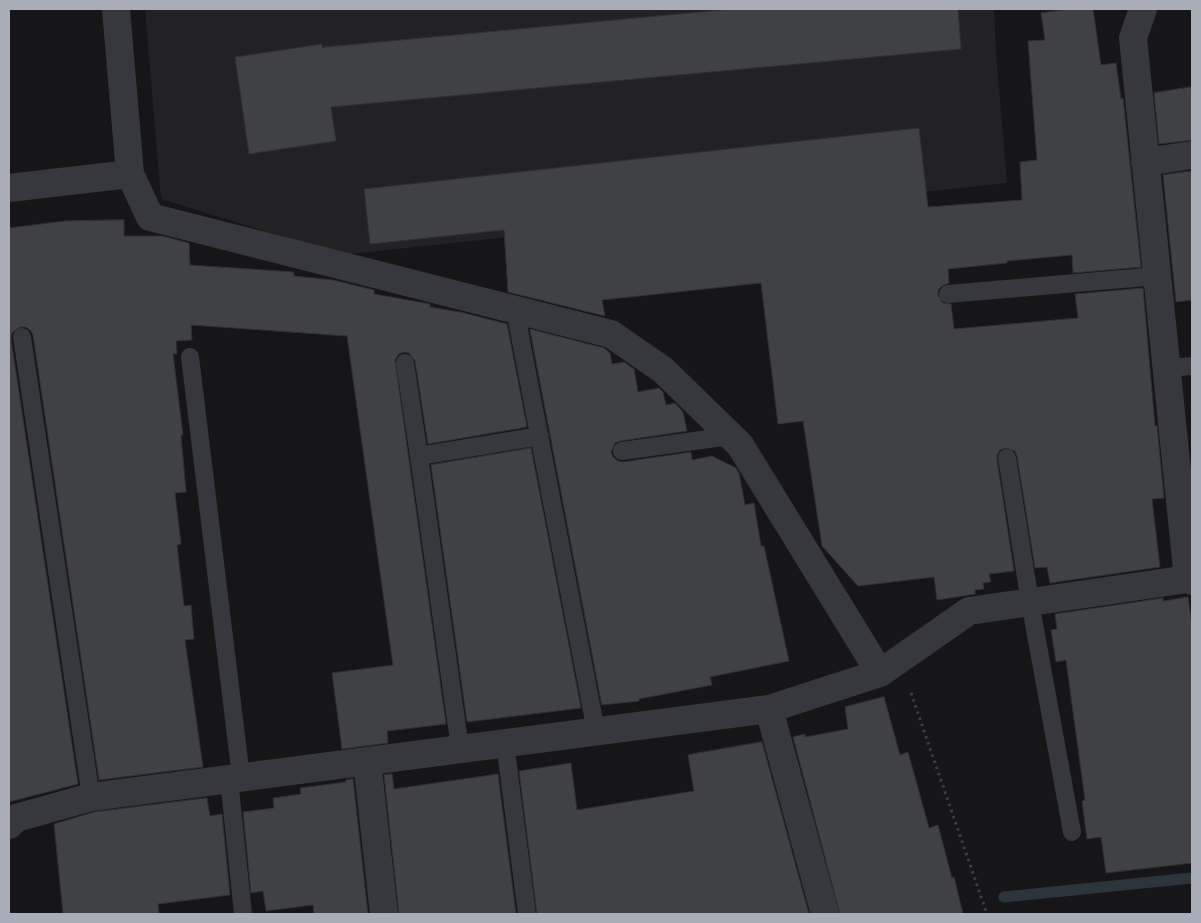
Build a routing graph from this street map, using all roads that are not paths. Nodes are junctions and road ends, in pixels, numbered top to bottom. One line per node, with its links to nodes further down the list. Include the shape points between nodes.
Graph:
1 (116, 9): 5 (street)
2 (1143, 9): 4 (street, via 1133,38)
3 (1192, 155): 4 (street)
4 (1145, 162): 7 (street)
5 (130, 174): 6 (street); 9 (street, via 150,218)
6 (9, 188)
7 (1157, 276): 8 (lane); 13 (street)
8 (948, 294)
9 (515, 310): 14 (lane); 15 (street, via 611,334 663,370)
10 (22, 337): 28 (lane)
11 (190, 357): 27 (lane)
12 (404, 363): 17 (lane)
13 (1179, 367): 19 (street)
14 (540, 436): 17 (lane); 23 (lane)
15 (730, 436): 16 (lane); 21 (street, via 740,445)
16 (622, 451)
17 (419, 456): 25 (lane)
18 (1007, 458): 20 (lane)
19 (1190, 580): 20 (street)
20 (1030, 602): 21 (street, via 969,611); 30 (lane)
21 (890, 666): 22 (street)
22 (769, 709): 23 (street); 34 (street)
23 (596, 731): 24 (street)
24 (505, 743): 25 (street); 33 (lane)
25 (460, 748): 26 (street)
26 (367, 761): 27 (street); 32 (street)
27 (235, 778): 28 (street); 31 (lane)
28 (91, 797): 29 (street, via 16,818)
29 (9, 825)
30 (1072, 832)
31 (244, 914)
32 (384, 914)
33 (527, 914)
34 (826, 914)

